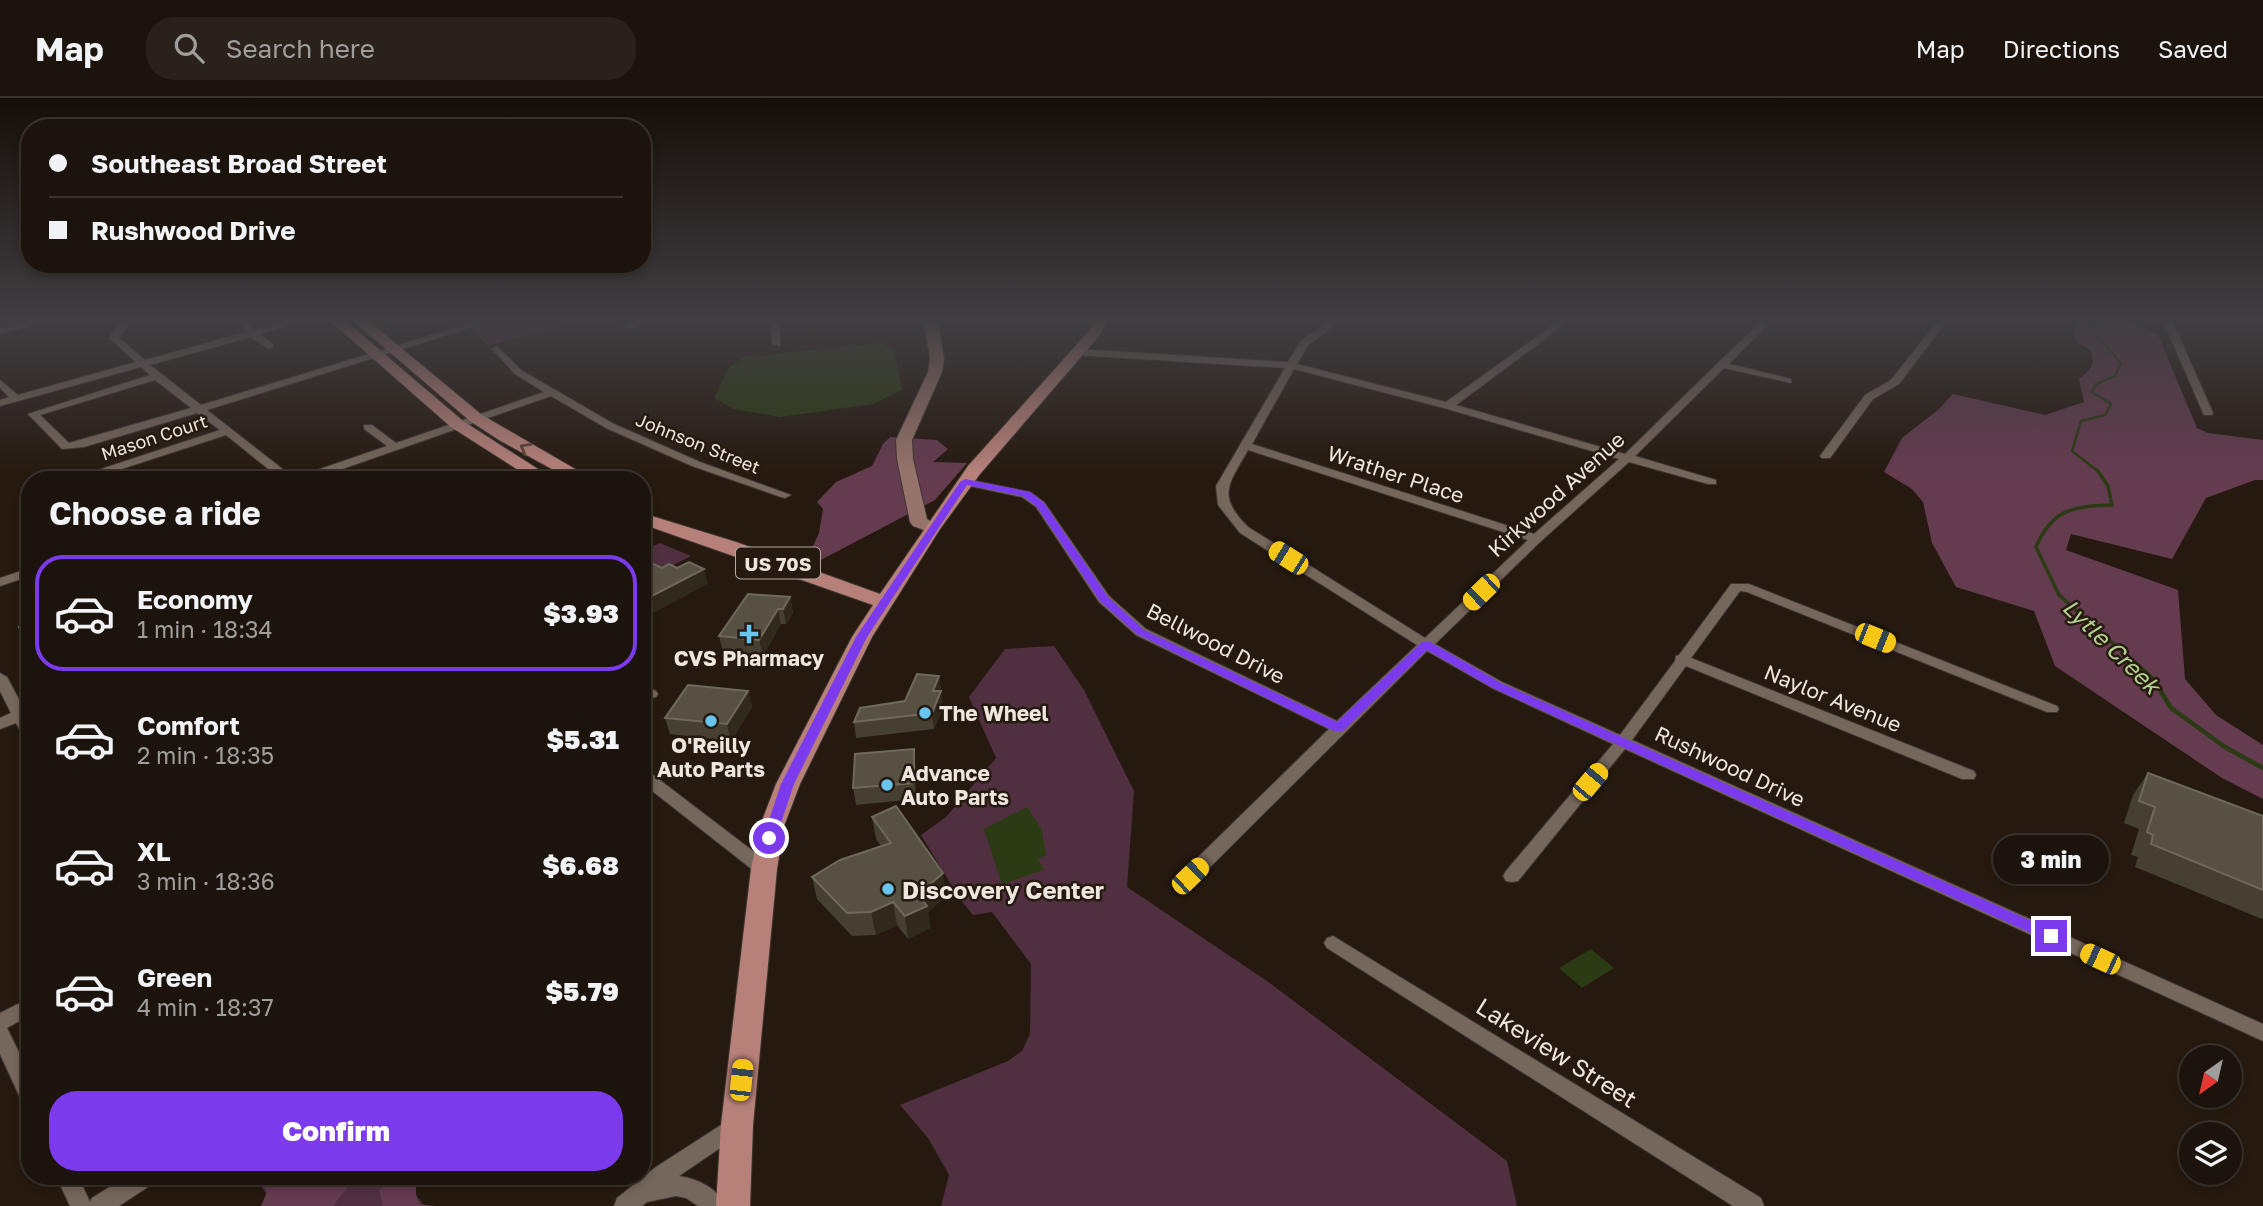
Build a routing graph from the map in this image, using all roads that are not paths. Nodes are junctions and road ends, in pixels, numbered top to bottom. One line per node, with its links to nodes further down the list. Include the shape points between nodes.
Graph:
1 (118, 370): 20 (street)
2 (150, 370): 16 (street)
3 (329, 370): 23 (street)
4 (391, 370): 26 (main road)
5 (418, 370): 25 (main road)
6 (516, 370): 19 (street, Johnson Street)
7 (935, 370): 44 (main road, via 904,440 919,522)
8 (1062, 370): 38 (main road)
9 (1286, 370): 29 (street)
10 (1308, 370): 22 (street)
11 (1497, 370): 22 (street)
12 (1717, 370): 32 (street, Kirkwood Avenue)
13 (1741, 370): 17 (street)
14 (1905, 370): 31 (street, via 1895,382 1869,397)
15 (2189, 370): 24 (street)
16 (157, 376): 23 (street); 23 (street, via 33,414 66,447)
17 (1787, 381)
18 (0, 383): 20 (street)
19 (550, 393): 25 (street); 40 (street, Johnson Street, via 696,464)
20 (16, 398): 21 (street)
21 (0, 403)
22 (1448, 405): 32 (street)
23 (199, 409): 28 (street)
24 (2208, 413)
25 (476, 418): 26 (street); 37 (main road, one-way to 25)
26 (457, 424): 30 (street); 36 (main road)
27 (368, 427): 30 (street)
28 (229, 432): 33 (street, Mason Court); 34 (street)
29 (1245, 445): 45 (street, Wrather Place); 49 (street, Rushwood Drive, via 1222,486 1220,497 1230,516 1244,530)
30 (394, 446): 35 (street)
31 (1826, 456)
32 (1628, 457): 39 (street); 45 (street, Kirkwood Avenue)
33 (106, 471)
34 (279, 471)
35 (324, 471)
36 (533, 471)
37 (569, 471)
38 (965, 482): 44 (main road); 55 (street, Bellwood Drive, via 1026,494 1040,505 1104,599 1140,632)
39 (1712, 482)
40 (785, 495)
41 (651, 512): 43 (main road, US 70S)
42 (651, 521): 43 (main road, US 70S)
43 (673, 527): 48 (main road, US 70S)
44 (932, 528): 48 (main road)
45 (1536, 539): 49 (street, Kirkwood Avenue)
46 (21, 575): 47 (street)
47 (0, 582)
48 (883, 602): 59 (main road, via 788,784 772,826)
49 (1426, 645): 55 (street, Kirkwood Avenue); 56 (street, Rushwood Drive, via 1497,685)
50 (1682, 660): 52 (street, via 1736,587 1749,587); 56 (street); 57 (street, Naylor Avenue)
51 (0, 677): 53 (street)
52 (2052, 709)
53 (20, 715): 54 (street)
54 (0, 723)
55 (1339, 728): 60 (street, Kirkwood Avenue)
56 (1624, 741): 61 (street); 66 (street, Rushwood Drive)
57 (1968, 775)
58 (651, 782): 59 (street)
59 (764, 869): 68 (main road)
60 (1190, 876)
61 (1512, 876)
62 (1333, 943): 78 (street, Lakeview Street)
63 (21, 1011): 64 (street)
64 (0, 1022)
65 (0, 1033): 67 (street)
66 (2263, 1033)
67 (21, 1078)
68 (737, 1125): 71 (street); 77 (main road)
69 (71, 1185): 74 (street)
70 (132, 1185): 75 (street)
71 (651, 1185)
72 (651, 1185): 73 (street)
73 (630, 1202): 76 (street, via 664,1186 682,1185)
74 (81, 1206)
75 (100, 1206)
76 (714, 1206)
77 (733, 1206)
78 (1753, 1206)

